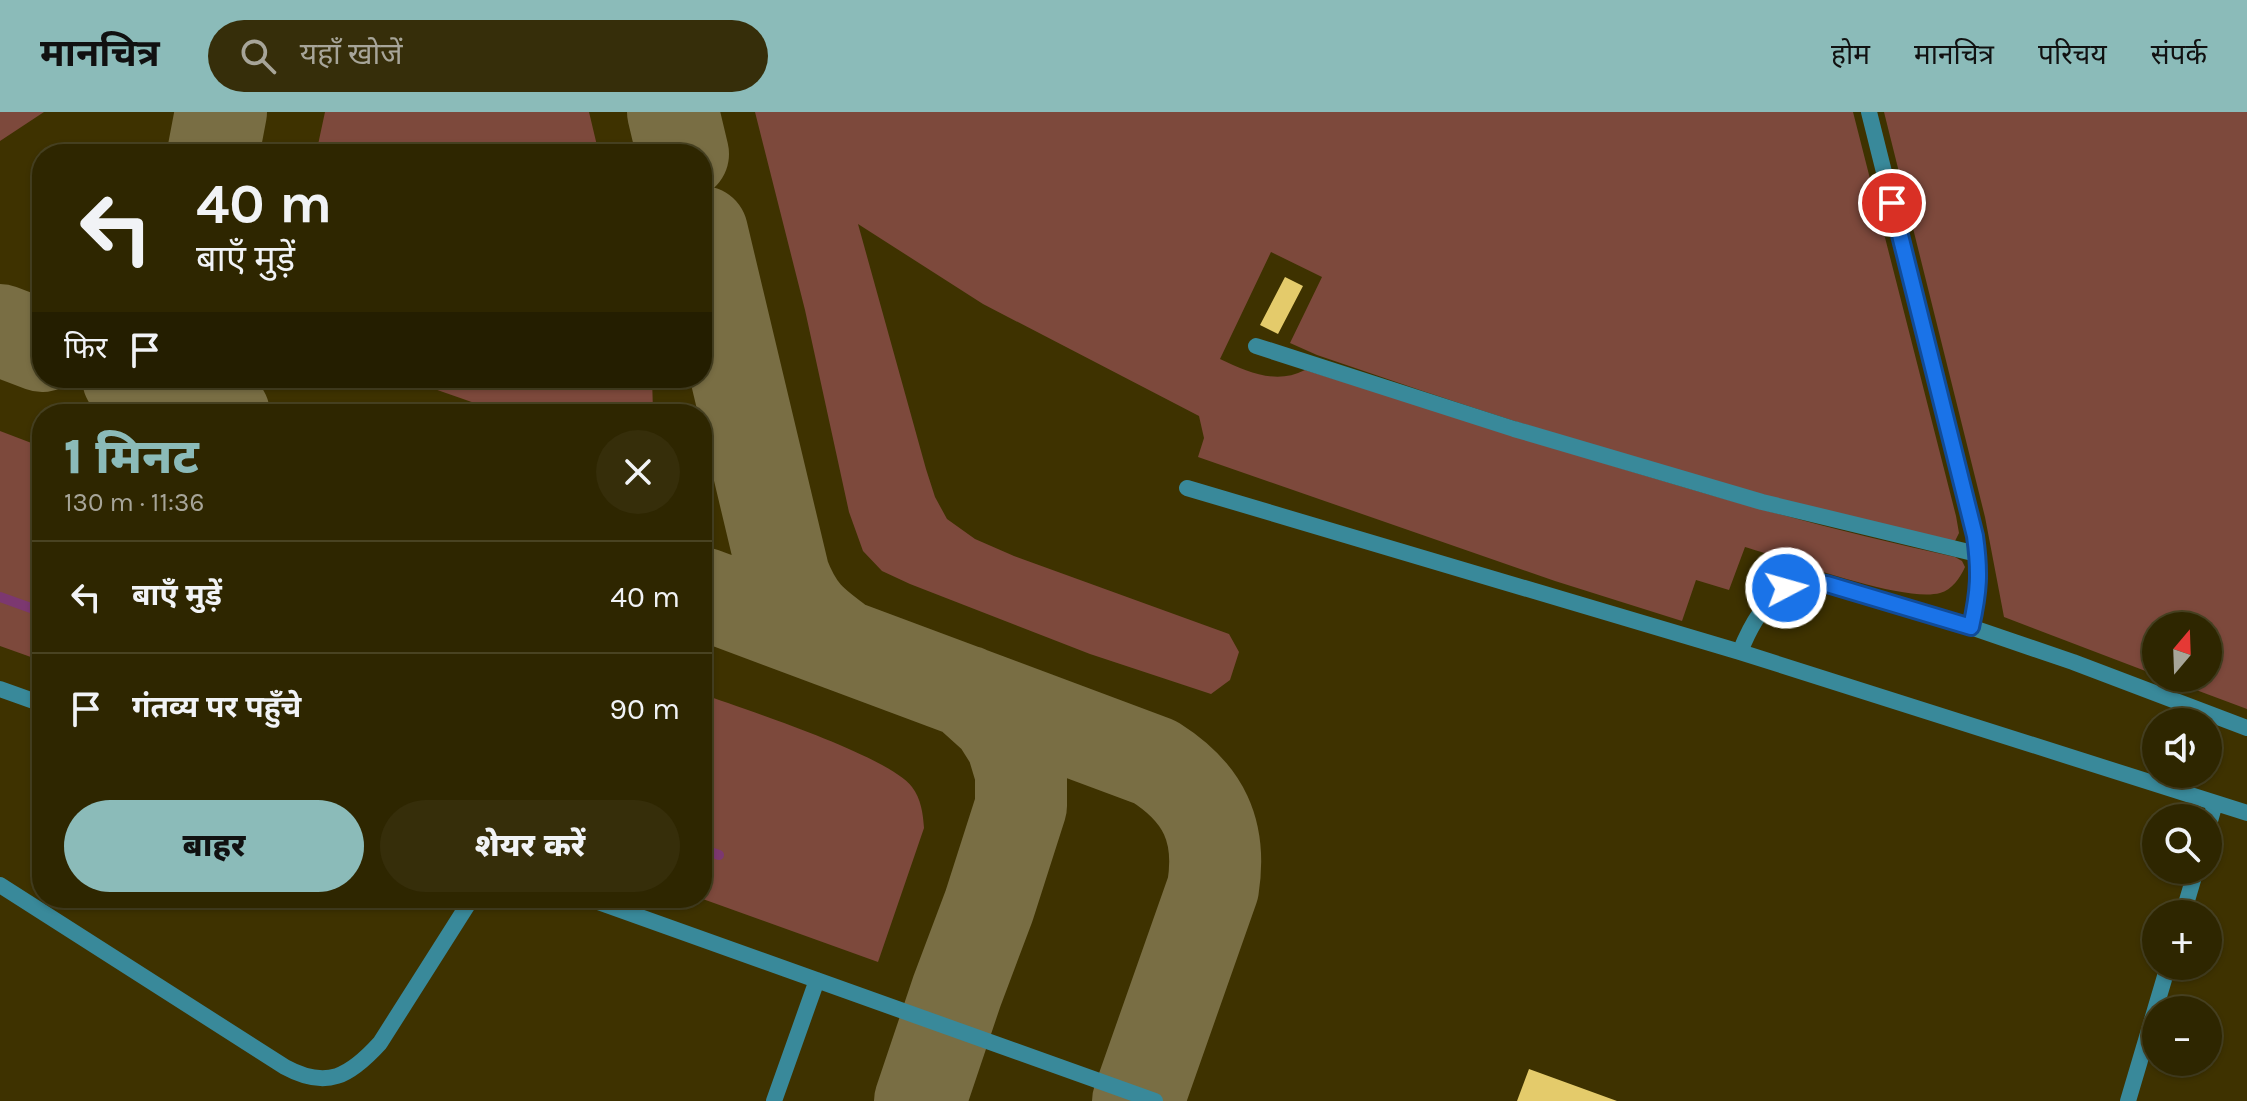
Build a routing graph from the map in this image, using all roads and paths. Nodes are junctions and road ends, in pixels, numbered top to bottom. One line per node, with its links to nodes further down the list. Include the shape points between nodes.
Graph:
1 (1869, 112): 4 (lane)
2 (1256, 346): 4 (lane, via 1734,494)
3 (1187, 488): 6 (lane)
4 (1977, 554): 5 (lane, via 1980,569)
5 (1971, 627): 6 (lane, via 1805,582 1786,588 1768,604); 9 (lane)
6 (1740, 652): 10 (lane)
7 (0, 689): 8 (lane)
8 (32, 700)
9 (2247, 728)
10 (2215, 803): 11 (lane)
11 (2247, 813)
12 (0, 885): 13 (lane)
13 (32, 905)
14 (36, 908): 15 (lane, via 285,1067 325,1080 363,1061 380,1043)
15 (466, 908)
16 (615, 908): 17 (lane)
17 (817, 980): 19 (lane); 20 (lane)
18 (2164, 980): 21 (lane)
19 (774, 1101)
20 (1155, 1101)
21 (2128, 1101)

